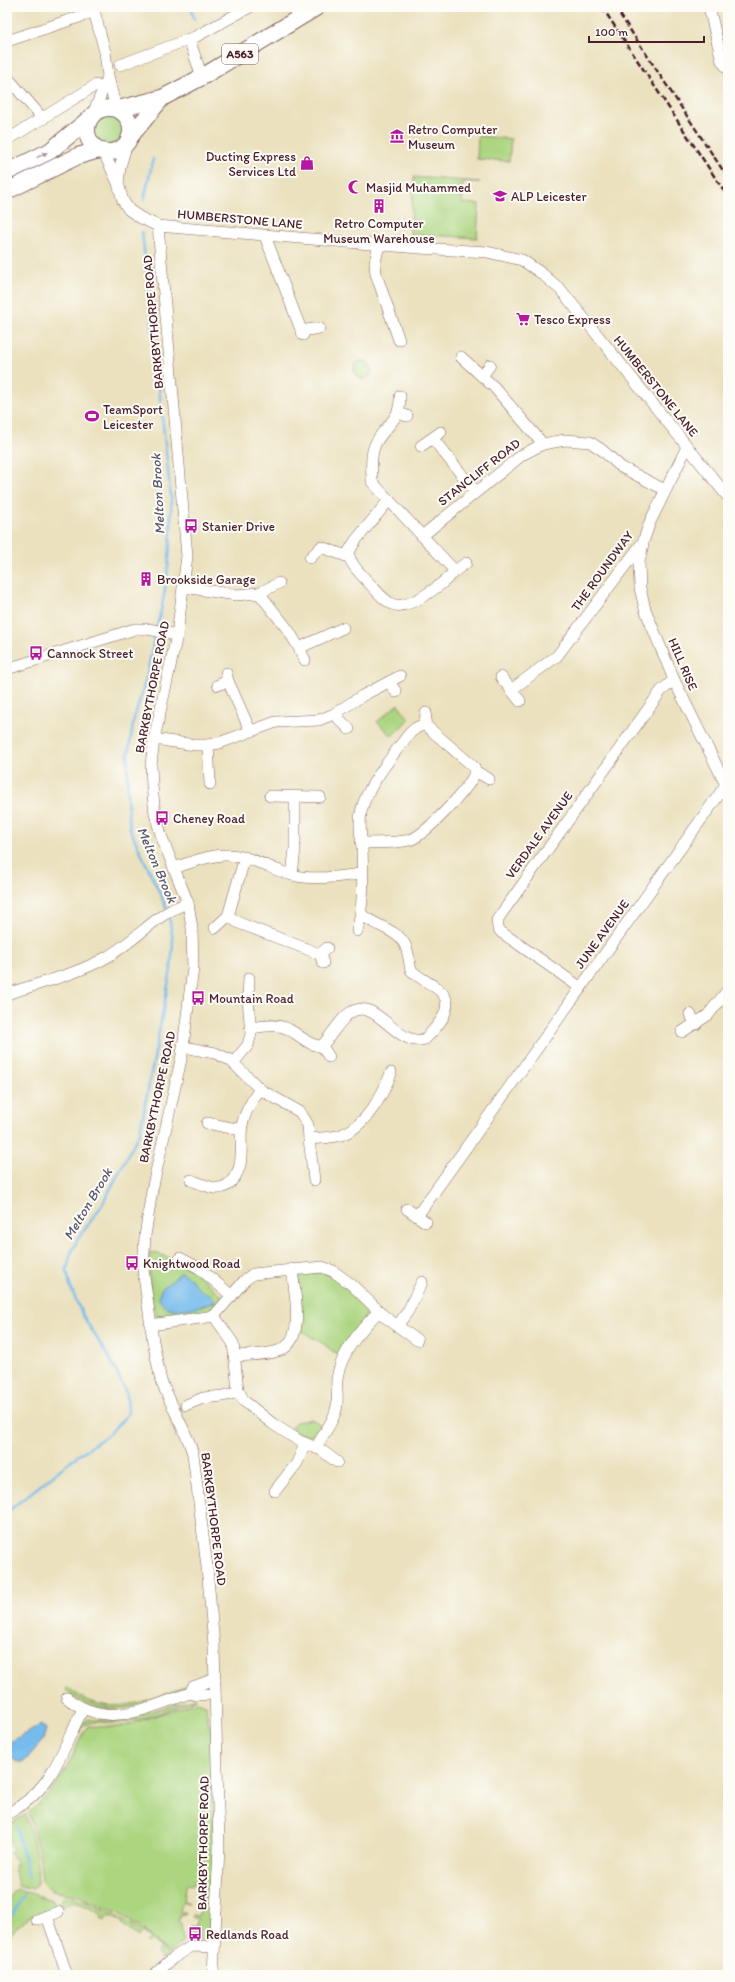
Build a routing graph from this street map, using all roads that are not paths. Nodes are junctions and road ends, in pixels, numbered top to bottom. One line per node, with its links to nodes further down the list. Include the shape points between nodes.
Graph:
1 (250, 7): 5 (street)
2 (317, 7): 10 (highway, A563)
3 (708, 8): 8 (street, via 722,61)
4 (94, 10): 6 (street); 9 (street, via 105,52)
5 (189, 39): 7 (street); 10 (street)
6 (7, 41)
7 (120, 65)
8 (728, 69)
9 (108, 76): 14 (street); 15 (street)
10 (202, 76): 13 (highway, A563)
11 (7, 77): 16 (street)
12 (96, 85): 16 (street)
13 (162, 98): 14 (highway, A563); 18 (highway, A563)
14 (117, 109): 15 (highway, via 102,108); 18 (highway, via 128,118 131,130)
15 (91, 117): 19 (highway, via 87,126 89,140); 20 (highway, one-way to 15, via 50,150)
16 (43, 119): 17 (street)
17 (7, 140)
18 (129, 140): 19 (highway, via 116,151); 21 (street, HUMBERSTONE LANE, via 120,167)
19 (101, 150): 21 (street, HUMBERSTONE LANE); 22 (highway, via 78,156)
20 (7, 172)
21 (118, 183): 23 (street, HUMBERSTONE LANE, via 123,201 129,210)
22 (7, 191)
23 (158, 226): 24 (street, HUMBERSTONE LANE); 48 (street, BARKBYTHORPE ROAD, via 187,556)
24 (265, 236): 25 (street, HUMBERSTONE LANE); 26 (street, via 302,333)
25 (379, 245): 27 (street, via 375,262 376,274); 34 (street, HUMBERSTONE LANE, via 487,252 522,260 561,290)
26 (319, 328)
27 (400, 333)
28 (461, 357): 30 (street)
29 (490, 365): 30 (street)
30 (482, 376): 32 (street)
31 (400, 396): 38 (street, via 402,415 378,440 372,455 372,482)
32 (543, 444): 35 (street, STANCLIFF ROAD, via 565,440 590,442 626,470); 36 (street, STANCLIFF ROAD, via 522,455)
33 (422, 446): 36 (street, via 437,436)
34 (687, 447): 35 (street, THE ROUNDWAY); 37 (street, HUMBERSTONE LANE)
35 (665, 490): 40 (street, THE ROUNDWAY)
36 (475, 491): 39 (street, STANCLIFF ROAD)
37 (728, 497)
38 (389, 500): 39 (street); 41 (street, via 351,546)
39 (422, 536): 44 (street)
40 (643, 542): 45 (street, THE ROUNDWAY); 46 (street, HILL RISE)
41 (349, 557): 42 (street, via 321,547); 44 (street, via 353,566 386,600 397,606 404,606 431,592)
42 (310, 558)
43 (466, 563): 44 (street)
44 (456, 571)
45 (620, 572): 46 (street); 60 (street, THE ROUNDWAY, via 557,656)
46 (639, 576): 58 (street, HILL RISE, via 645,609)
47 (279, 583): 49 (street)
48 (184, 587): 49 (street, via 236,595); 51 (street, BARKBYTHORPE ROAD)
49 (259, 593): 52 (street)
50 (343, 628): 52 (street)
51 (177, 635): 54 (street, via 135,629); 68 (street, BARKBYTHORPE ROAD)
52 (299, 648): 53 (street)
53 (305, 660)
54 (7, 669)
55 (400, 676): 59 (street)
56 (501, 677): 60 (street)
57 (224, 680): 67 (street)
58 (674, 680): 73 (street, HILL RISE); 89 (street, VERDALE AVENUE, via 661,691 497,920 501,932)
59 (389, 682): 61 (street); 64 (street)
60 (511, 690): 62 (street)
61 (396, 692)
62 (520, 701)
63 (426, 713): 65 (street)
64 (334, 714): 66 (street); 67 (street, via 319,720 276,722)
65 (425, 725): 70 (street); 77 (street, via 418,725 413,730 369,790 360,820)
66 (349, 729)
67 (250, 730): 69 (street)
68 (154, 739): 69 (street); 79 (street, BARKBYTHORPE ROAD, via 151,765 155,814)
69 (208, 745): 72 (street)
70 (475, 770): 71 (street); 77 (street, via 472,780 418,836 408,840)
71 (488, 779)
72 (210, 784)
73 (727, 786): 89 (street, JUNE AVENUE)
74 (270, 796): 75 (street)
75 (294, 797): 76 (street); 81 (street, via 295,849)
76 (320, 797)
77 (362, 843): 80 (street)
78 (245, 857): 79 (street, via 212,855); 81 (street); 84 (street)
79 (174, 868): 82 (street, BARKBYTHORPE ROAD)
80 (362, 874): 81 (street, via 314,878); 83 (street)
81 (292, 875)
82 (188, 902): 91 (street, via 162,916 107,958); 97 (street, BARKBYTHORPE ROAD, via 192,928 193,968)
83 (361, 914): 86 (street); 96 (street, via 401,938 408,952 412,970 447,1000 446,1013 425,1039 415,1041 409,1040 390,1027 373,1011 354,1011 346,1015)
84 (228, 916): 85 (street); 87 (street, via 238,923)
85 (214, 928)
86 (357, 930)
87 (324, 955)
88 (249, 978): 94 (street, via 253,998)
89 (581, 988): 107 (street, JUNE AVENUE, via 498,1097 422,1219)
90 (728, 990): 93 (street, via 714,1010)
91 (7, 994)
92 (690, 1014): 93 (street)
93 (696, 1024): 95 (street)
94 (252, 1028): 96 (street, via 272,1025 283,1027 294,1031 311,1044); 99 (street, via 248,1045)
95 (682, 1032)
96 (322, 1046): 98 (street)
97 (184, 1047): 99 (street, via 218,1054); 114 (street, BARKBYTHORPE ROAD, via 159,1150 145,1236 144,1269)
98 (330, 1058)
99 (234, 1062): 101 (street)
100 (391, 1072): 104 (street, via 372,1098 363,1119 340,1135)
101 (260, 1089): 103 (street, via 248,1108); 104 (street, via 300,1112 308,1124)
102 (204, 1123): 103 (street)
103 (241, 1130): 106 (street, via 241,1157 236,1174 230,1182 216,1191)
104 (309, 1140): 105 (street)
105 (315, 1173)
106 (191, 1180)
107 (407, 1209)
108 (187, 1258): 111 (street)
109 (292, 1269): 111 (street, via 253,1274); 112 (street, via 330,1269 357,1288); 117 (street, via 297,1325 293,1338 276,1352)
110 (422, 1289): 115 (street)
111 (232, 1296): 113 (street)
112 (379, 1311): 115 (street); 121 (street, via 343,1360 337,1379 336,1412)
113 (214, 1316): 114 (street); 117 (street, via 232,1340)
114 (150, 1325): 124 (street, BARKBYTHORPE ROAD, via 161,1381 189,1442 193,1458 213,1623)
115 (397, 1326): 116 (street)
116 (416, 1340)
117 (235, 1356): 118 (street)
118 (239, 1392): 119 (street, via 203,1398); 120 (street, via 244,1401 268,1420)
119 (185, 1405)
120 (305, 1444): 121 (street); 123 (street, via 297,1463)
121 (316, 1448): 122 (street)
122 (337, 1462)
123 (275, 1491)
124 (215, 1679): 125 (street, via 194,1687); 126 (street, BARKBYTHORPE ROAD)
125 (190, 1693): 126 (street); 128 (street, via 125,1714 107,1715)
126 (216, 1694): 131 (street, BARKBYTHORPE ROAD, via 219,1848)
127 (67, 1698): 128 (street)
128 (83, 1709): 129 (street, via 51,1776 32,1797)
129 (7, 1814)
130 (47, 1916): 132 (street)
131 (214, 1947): 133 (street, via 192,1946); 134 (street, BARKBYTHORPE ROAD)
132 (67, 1975)
133 (154, 1975)
134 (213, 1975)

